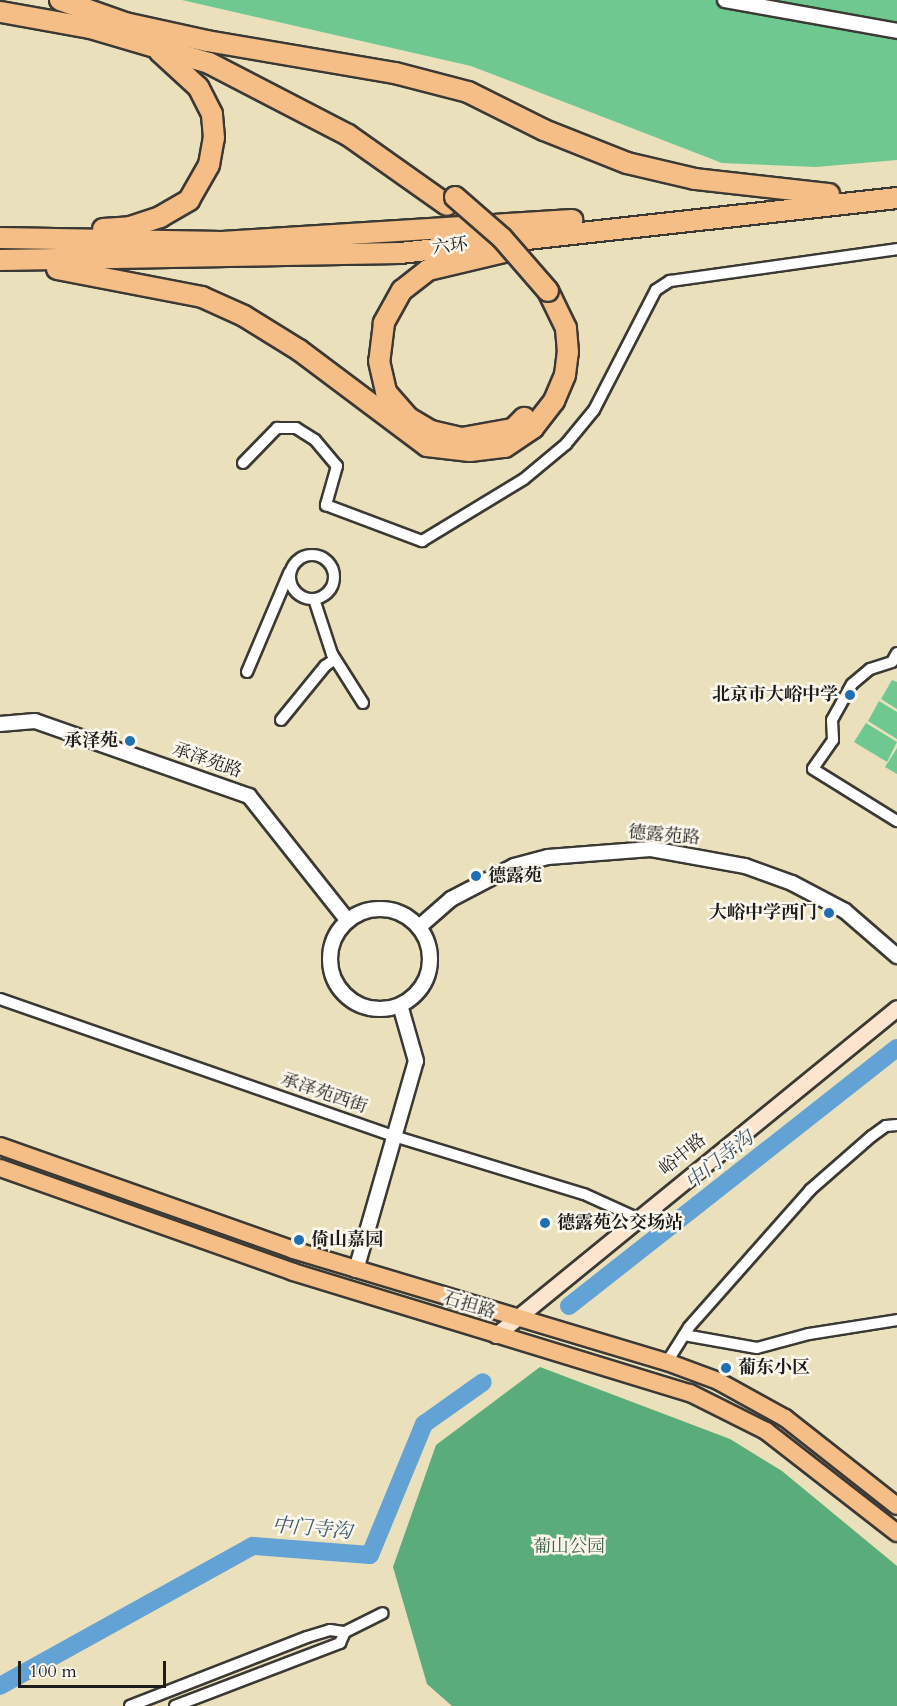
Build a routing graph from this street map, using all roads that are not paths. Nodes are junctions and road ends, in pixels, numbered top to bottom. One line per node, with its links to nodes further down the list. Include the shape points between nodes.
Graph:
1 (60, 0): 4 (highway)
2 (725, 0): 5 (street)
3 (1, 12): 6 (highway, via 90,28)
4 (125, 23): 8 (highway, via 269,53 395,73 468,92 544,130 627,163 695,179); 10 (highway, via 280,86 352,125)
5 (897, 31)
6 (154, 48): 10 (highway, via 209,63 275,95 348,135); 12 (highway, via 198,87 212,114 214,138 209,165 189,200 160,217 130,226)
7 (897, 186): 8 (highway, 六环)
8 (829, 194): 12 (highway, 六环, via 569,220 222,242)
9 (897, 198): 11 (highway, 六环)
10 (451, 201): 15 (highway)
11 (641, 224): 14 (highway, 六环, via 400,253); 15 (highway, via 428,270 402,290 384,323 379,361 386,392 409,418 431,431 462,438 513,429 543,400 554,372 557,348)
12 (0, 238)
13 (897, 249): 16 (street, via 670,281 656,290 594,410 566,444 524,479 422,541 326,505 336,466 315,440 296,429 277,428)
14 (6, 261): 15 (highway, via 202,297 244,316 299,350 428,446 471,451 505,447 533,428 554,401 565,375 566,328)
15 (544, 294)
16 (243, 463)
17 (290, 570): 18 (street, via 294,591); 18 (street, via 298,558 312,554 331,565 332,586); 21 (street)
18 (314, 599): 20 (street)
19 (897, 654): 25 (street, via 892,662 870,669 852,684 832,720 833,740 813,769)
20 (335, 659): 22 (street); 23 (street)
21 (247, 672)
22 (363, 704)
23 (281, 720)
24 (0, 724): 26 (street, 承泽苑路, via 35,721 249,796)
25 (897, 821)
26 (348, 921): 27 (street, via 361,913 393,910); 30 (street, via 331,950 337,984 362,1006 379,1009)
27 (419, 927): 28 (street, 德露苑路, via 451,899 514,866 548,857 651,849 745,866 792,883 845,911); 30 (street, via 430,957 428,973 422,987)
28 (897, 956)
29 (0, 999): 33 (street, 承泽苑西街)
30 (400, 1005): 33 (street, via 416,1061)
31 (897, 1008): 36 (main road, 峪中路)
32 (897, 1125): 41 (street, via 886,1126 872,1136 810,1190)
33 (397, 1137): 36 (street, 承泽苑西街, via 584,1194); 37 (street)
34 (0, 1146): 37 (main road, 石担路)
35 (0, 1168): 40 (main road, 石担路, via 293,1272)
36 (637, 1218): 38 (main road, 峪中路)
37 (357, 1270): 38 (main road, 石担路)
38 (515, 1317): 40 (main road, 峪中路); 42 (main road, 石担路)
39 (897, 1320): 41 (street, via 808,1334 757,1348)
40 (496, 1335): 44 (main road, 石担路, via 690,1393 731,1411 808,1460)
41 (684, 1335): 42 (street)
42 (667, 1362): 43 (main road, 石担路, via 734,1389 778,1413)
43 (897, 1506)
44 (897, 1533)
45 (383, 1613): 46 (street)
46 (345, 1632): 47 (street, via 330,1630 307,1637); 48 (street, via 340,1643)
47 (130, 1706)
48 (175, 1706)

